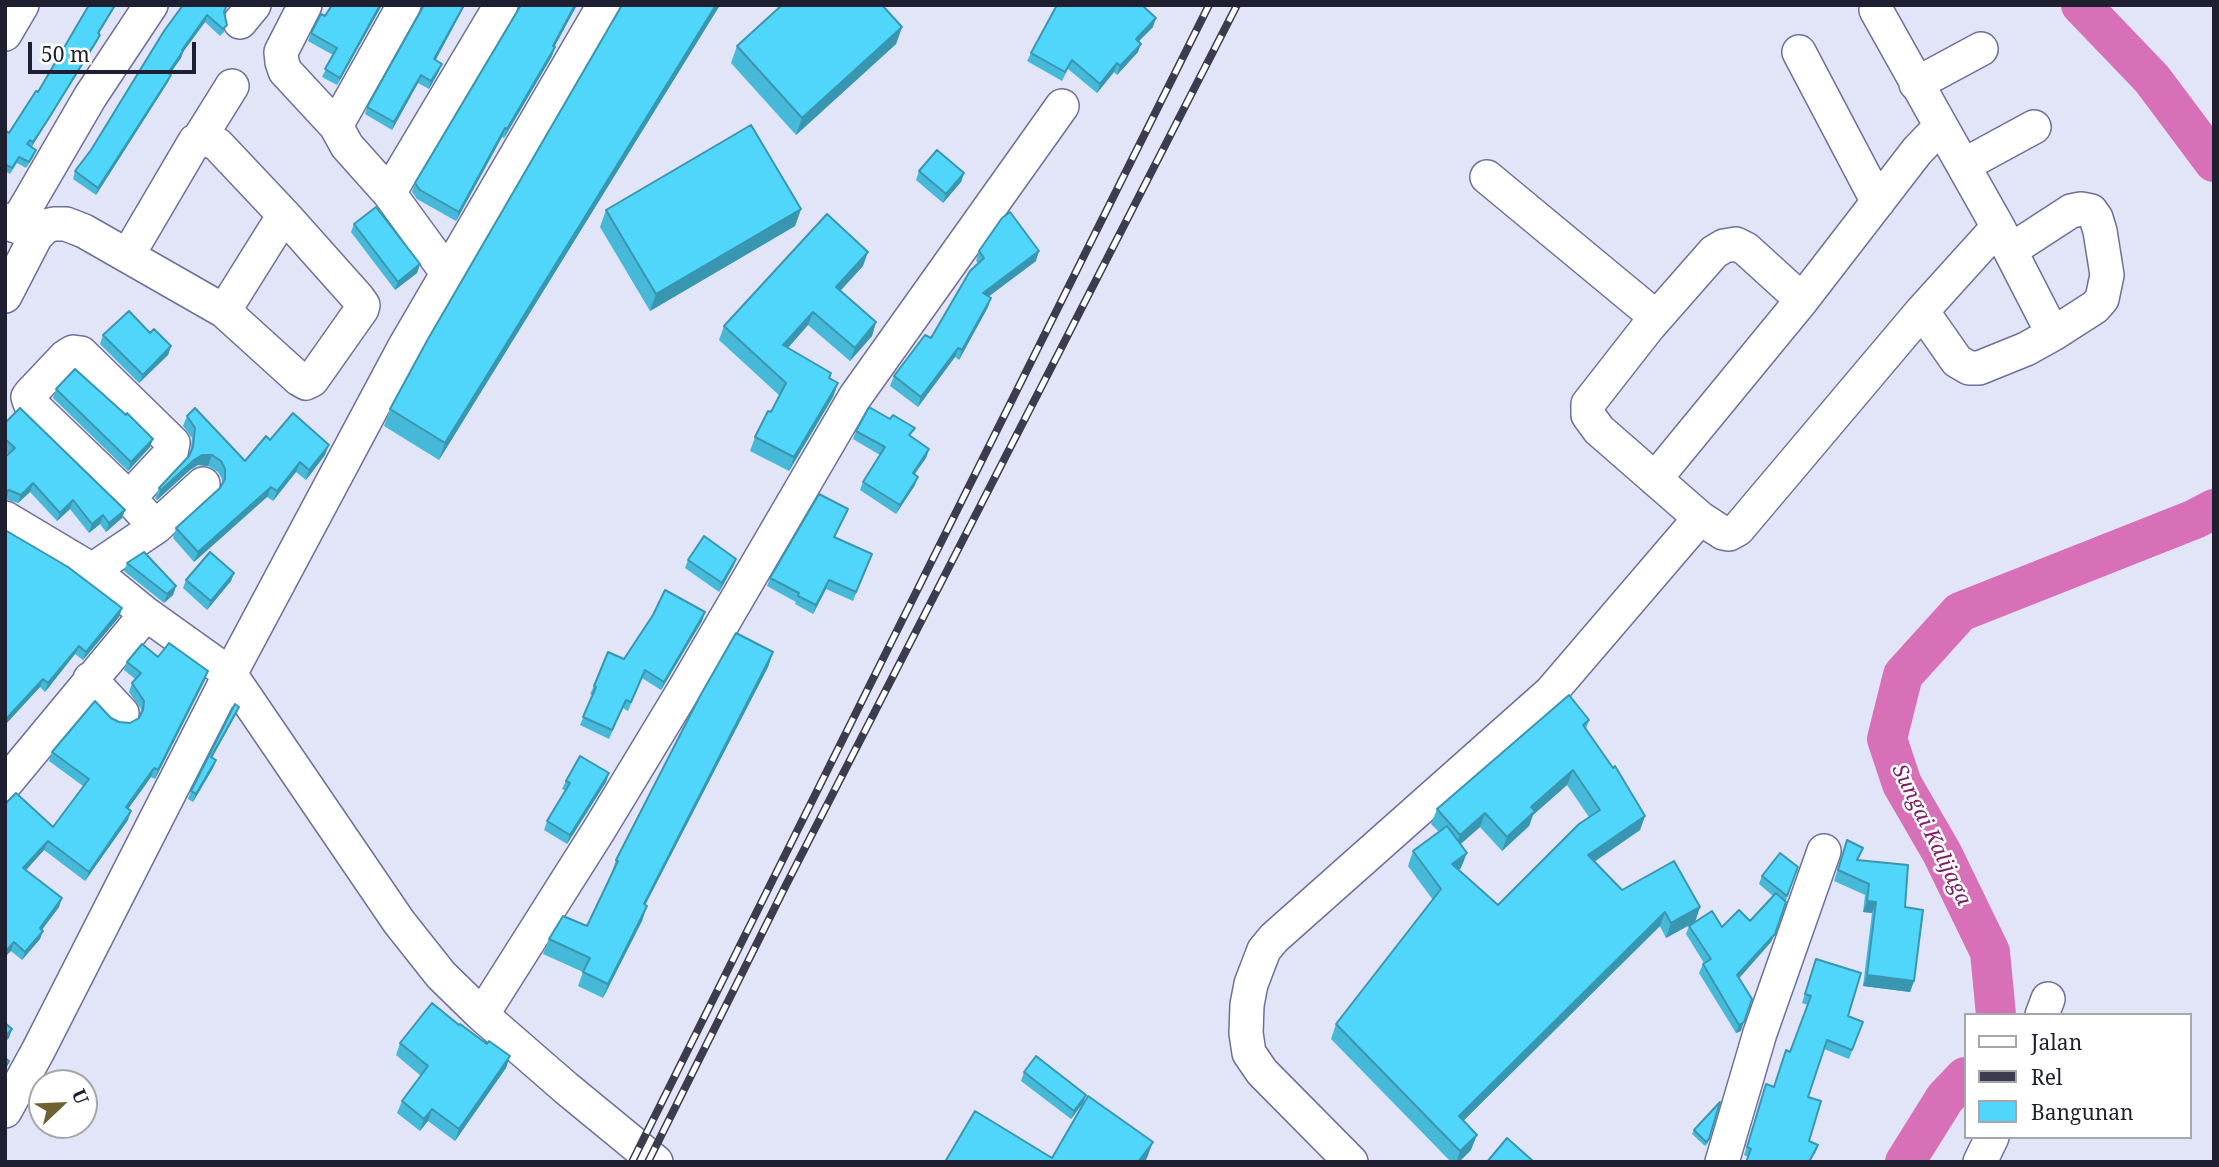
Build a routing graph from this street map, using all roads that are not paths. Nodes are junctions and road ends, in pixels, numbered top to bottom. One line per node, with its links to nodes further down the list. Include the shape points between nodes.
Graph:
1 (22, 5): 8 (street)
2 (151, 5): 23 (street, via 90,97)
3 (404, 5): 15 (street)
4 (501, 5): 20 (street)
5 (604, 5): 26 (street)
6 (296, 10): 15 (street, via 281,52 285,71)
7 (1876, 10): 11 (street)
8 (5, 34)
9 (1980, 49): 11 (street)
10 (1799, 52): 21 (street)
11 (1916, 85): 14 (street)
12 (232, 86): 17 (street)
13 (1062, 106): 46 (street, via 855,397 685,688)
14 (1941, 125): 18 (street); 21 (street)
15 (336, 126): 20 (street, via 347,146)
16 (2034, 127): 18 (street)
17 (199, 139): 22 (street, via 218,145); 25 (street)
18 (1964, 164): 24 (street)
19 (1487, 177): 31 (street)
20 (389, 193): 26 (street)
21 (1878, 202): 28 (street)
22 (284, 215): 29 (street); 29 (street, via 358,298 362,309 309,383)
23 (19, 227): 25 (street, via 66,225); 27 (street)
24 (2004, 239): 30 (street); 32 (street); 32 (street, via 2071,211 2091,211 2096,218 2107,275 2102,299)
25 (128, 255): 29 (street)
26 (448, 274): 41 (street)
27 (5, 296)
28 (1802, 300): 31 (street, via 1746,249 1730,244 1714,252); 33 (street)
29 (224, 310)
30 (1922, 311): 32 (street, via 1957,361 1969,368 2026,349); 37 (street, via 1738,529 1723,533)
31 (1656, 317): 33 (street, via 1594,395 1588,410 1594,425)
32 (2053, 334)
33 (1655, 479): 37 (street)
34 (203, 484): 38 (street)
35 (129, 498): 38 (street)
36 (5, 518): 39 (street)
37 (1700, 518): 50 (street, via 1551,692 1264,950 1247,1005 1249,1053 1262,1072)
38 (156, 527): 39 (street)
39 (92, 570): 40 (street)
40 (146, 614): 41 (street); 42 (street)
41 (230, 674): 46 (street, via 422,953); 47 (street)
42 (90, 679): 43 (street); 44 (street)
43 (121, 713)
44 (5, 784)
45 (1825, 851): 51 (street, via 1760,1033)
46 (482, 1015): 49 (street)
47 (5, 1111)
48 (1991, 1139): 52 (street)
49 (656, 1162)
50 (1352, 1162)
51 (1722, 1162)
52 (1980, 1162)

